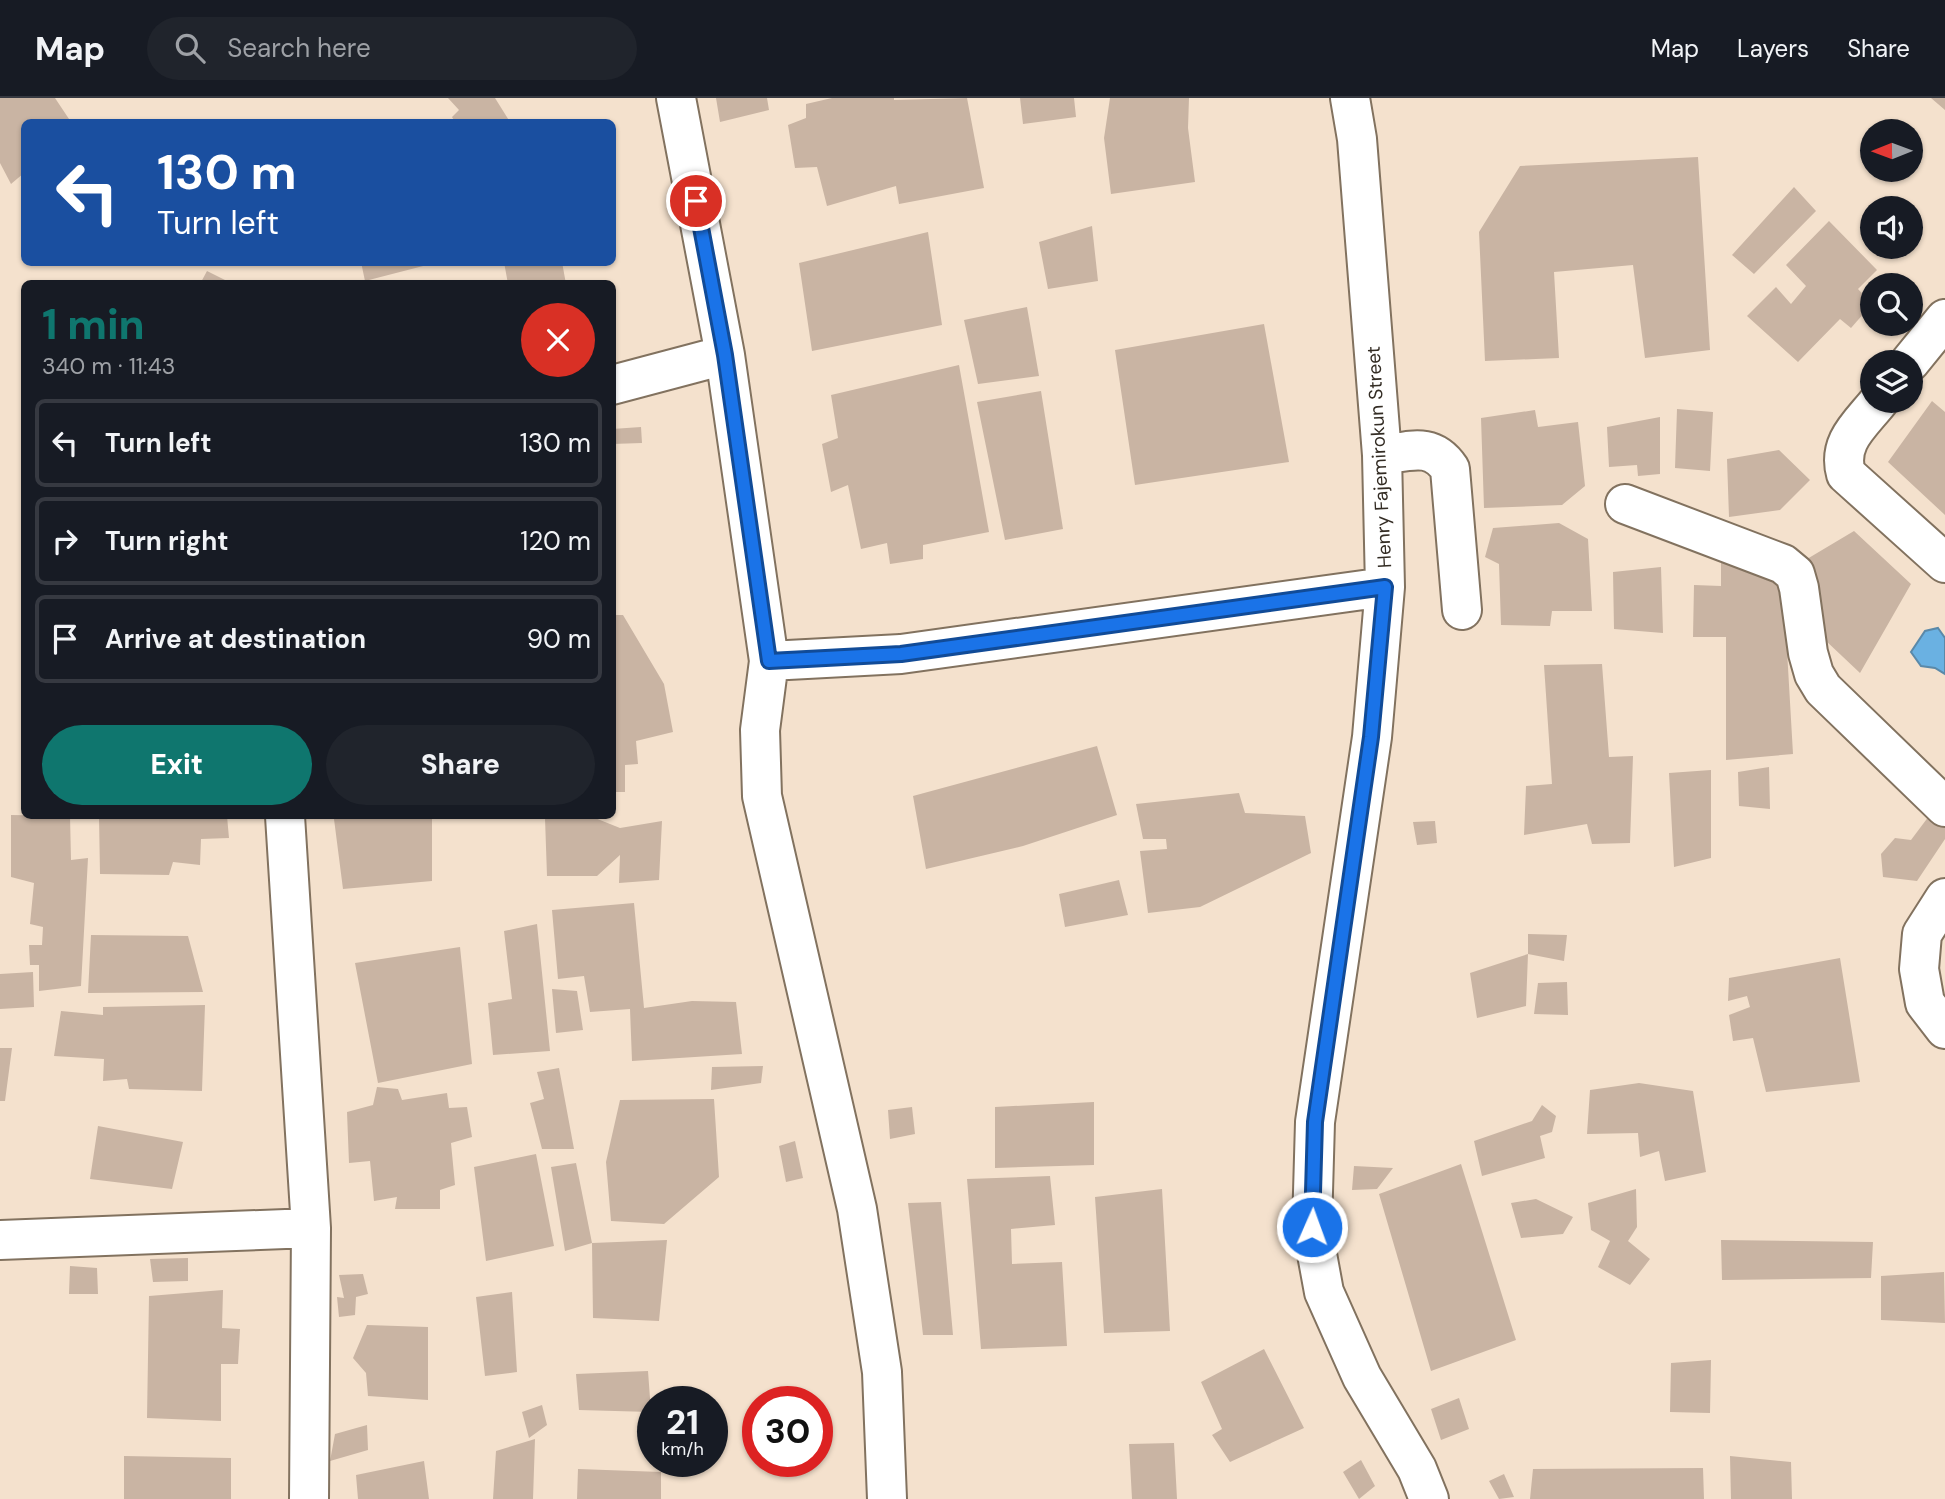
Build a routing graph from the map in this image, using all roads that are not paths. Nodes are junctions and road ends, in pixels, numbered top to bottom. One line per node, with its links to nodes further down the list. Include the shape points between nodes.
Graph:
1 (676, 98): 5 (street)
2 (1350, 98): 8 (street, Henry Fajemirokun Street)
3 (1945, 319): 4 (street)
4 (1920, 350)
5 (725, 355): 6 (street); 13 (street)
6 (616, 384)
7 (1869, 413): 10 (street, via 1848,439 1842,459 1846,474)
8 (1382, 454): 11 (street, Henry Fajemirokun Street); 12 (street, via 1430,450 1442,456 1450,469)
9 (1625, 504): 14 (street, via 1783,564 1794,574 1808,653 1823,689)
10 (1945, 563)
11 (1385, 587): 13 (street, via 901,654); 22 (street, Henry Fajemirokun Street, via 1371,737 1315,1122 1312,1227 1324,1292 1362,1377 1417,1469)
12 (1462, 610)
13 (769, 661): 21 (street, via 760,730 762,796 857,1209 882,1372)
14 (1945, 807)
15 (285, 819): 18 (street)
16 (1945, 898): 17 (street, via 1922,933 1919,969 1925,1003)
17 (1945, 1029)
18 (311, 1228): 19 (street); 20 (street)
19 (0, 1240)
20 (309, 1499)
21 (887, 1499)
22 (1429, 1499)

